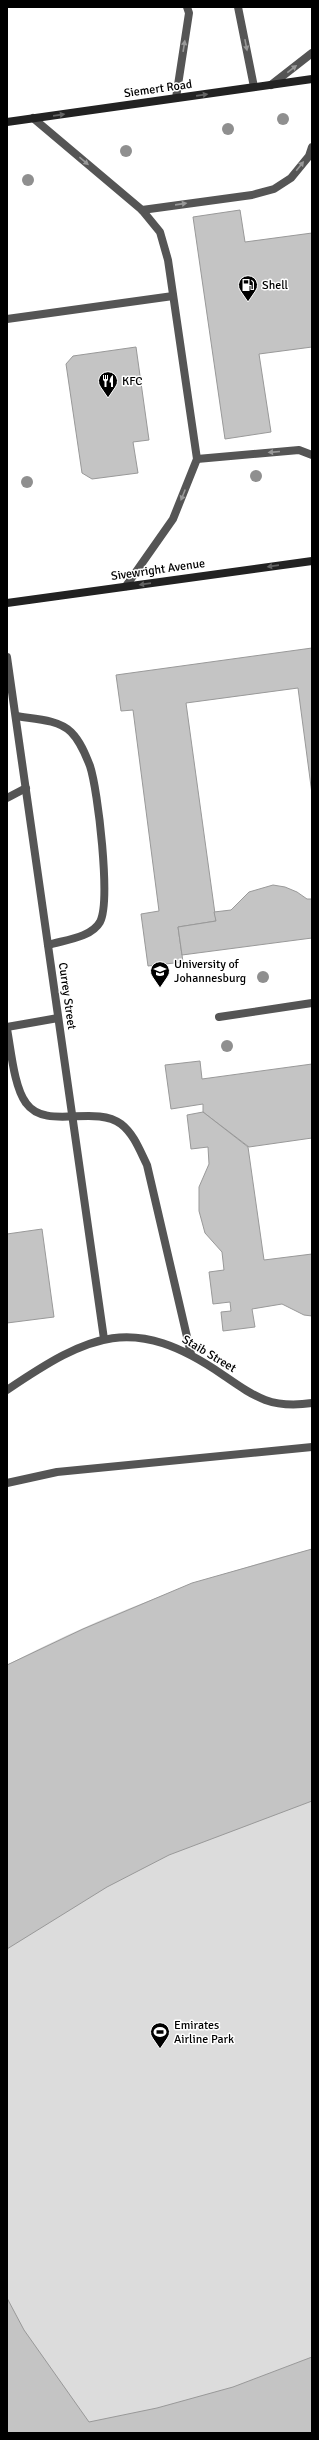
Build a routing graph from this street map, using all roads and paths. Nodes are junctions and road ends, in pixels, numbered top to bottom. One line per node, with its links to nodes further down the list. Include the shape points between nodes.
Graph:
1 (188, 7): 7 (street, one-way to 1)
2 (238, 7): 6 (street, one-way to 6)
3 (312, 53): 5 (street, one-way to 3)
4 (312, 79): 5 (main road, Siemert Road)
5 (271, 85): 6 (main road, Siemert Road)
6 (254, 87): 7 (main road, Siemert Road, one-way to 6)
7 (176, 98): 8 (main road, Siemert Road, one-way to 7)
8 (33, 118): 9 (main road, Siemert Road); 11 (street, one-way to 11)
9 (7, 122)
10 (312, 147): 11 (street, one-way to 10, via 252,195 274,189 291,178 309,156)
11 (142, 210): 12 (street, via 160,232 168,260)
12 (173, 296): 13 (street); 15 (street)
13 (7, 319)
14 (312, 455): 15 (street, one-way to 15, via 299,450)
15 (197, 459): 17 (street, one-way to 17, via 173,518)
16 (312, 561): 17 (main road, Sivewright Avenue, one-way to 17)
17 (126, 586): 18 (main road, Sivewright Avenue)
18 (7, 603)
19 (7, 657): 20 (street, Currey Street)
20 (16, 716): 21 (street, Currey Street); 23 (street, via 53,722 70,730 82,745 90,767 105,868 104,902 100,922 93,930 81,936)
21 (26, 788): 22 (street); 23 (street, Currey Street)
22 (7, 798)
23 (48, 945): 26 (street, Currey Street)
24 (312, 1003): 25 (street)
25 (219, 1016)
26 (58, 1018): 27 (street); 28 (street, Currey Street)
27 (7, 1028): 28 (street, via 20,1089 26,1103 37,1112 51,1117)
28 (72, 1116): 29 (street, Currey Street); 30 (street, via 100,1116 112,1119 122,1125 135,1141 147,1165)
29 (104, 1339): 30 (street, Staib Street, via 131,1337 163,1342); 31 (street, Staib Street, via 72,1350)
30 (191, 1354): 32 (street, Staib Street, via 265,1401 293,1406)
31 (7, 1390)
32 (312, 1403)
33 (312, 1447): 34 (street, via 57,1472)
34 (7, 1483)

